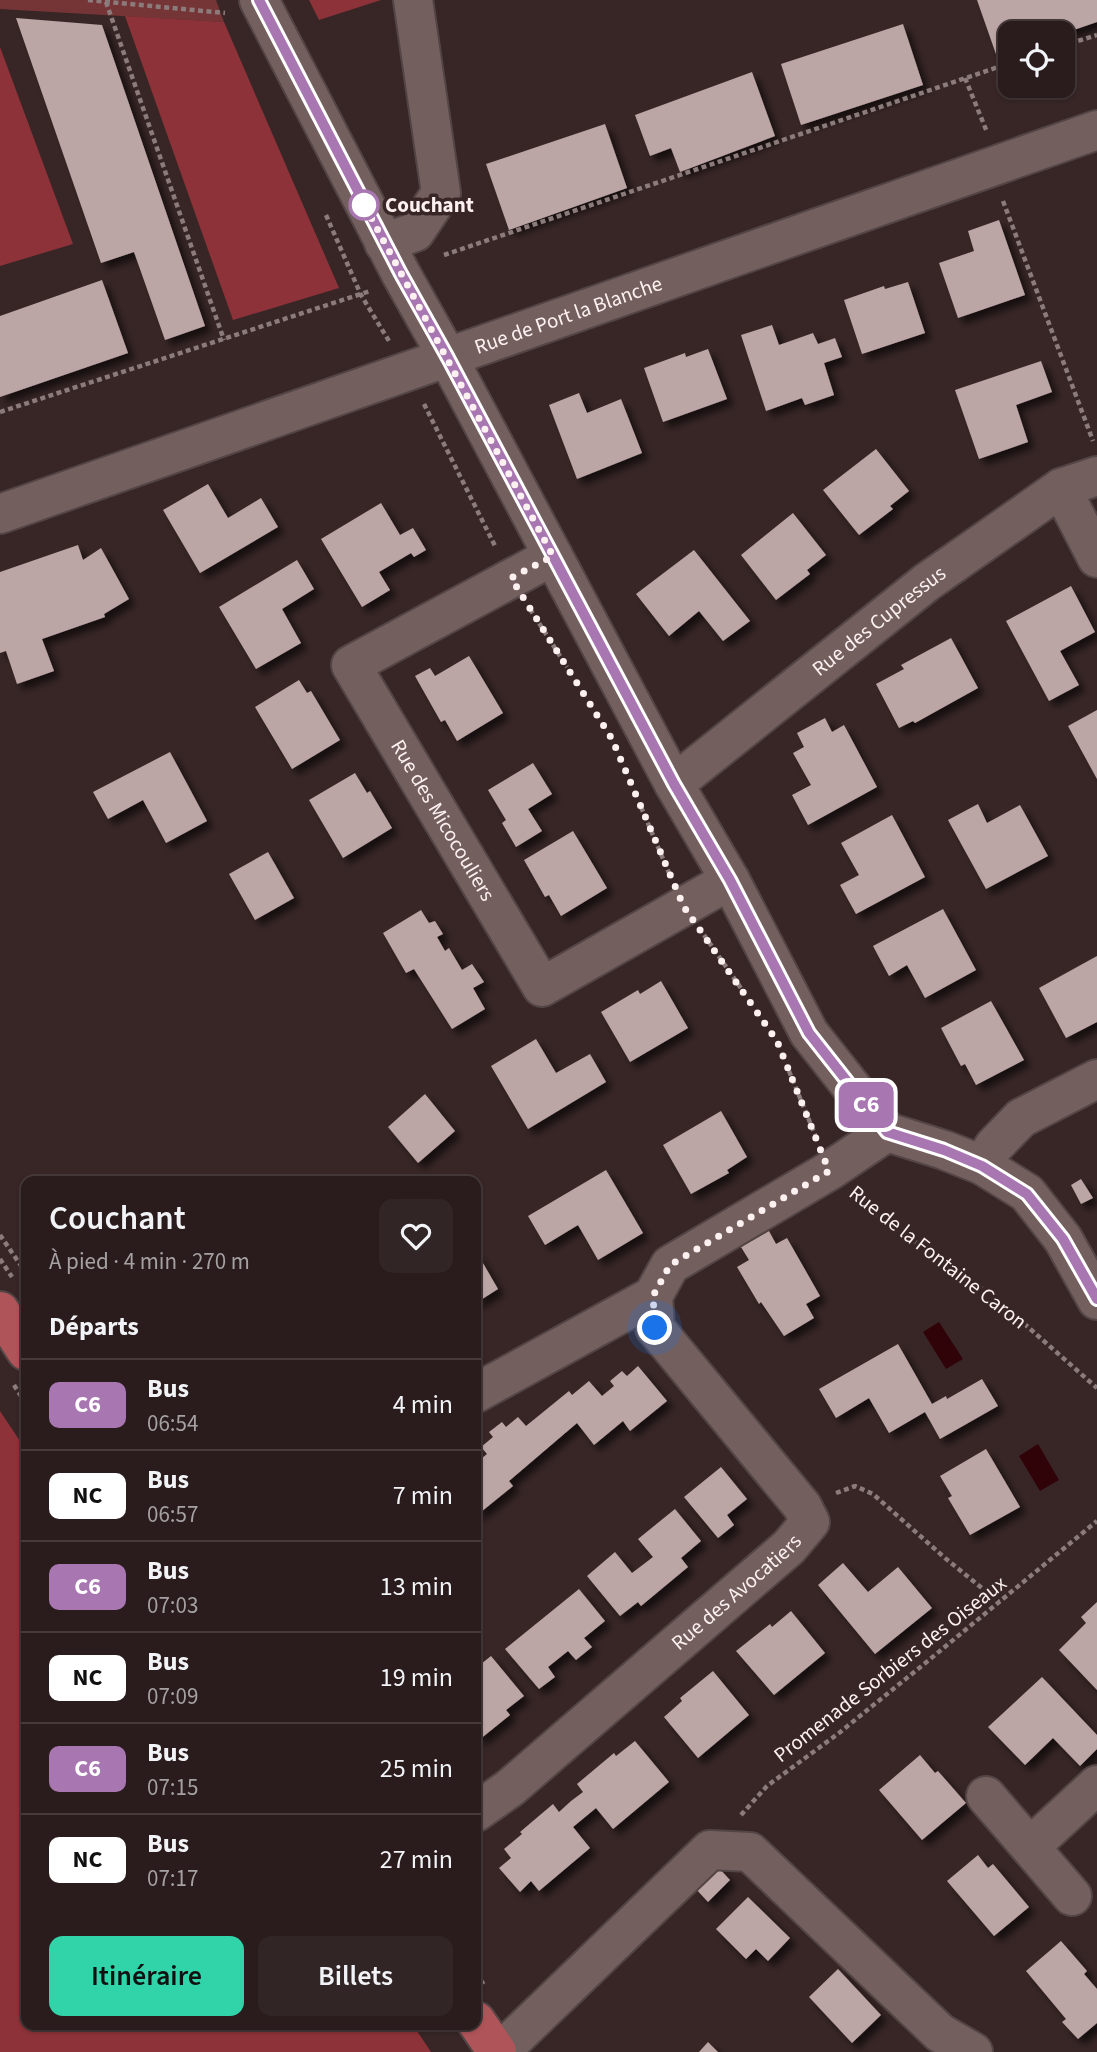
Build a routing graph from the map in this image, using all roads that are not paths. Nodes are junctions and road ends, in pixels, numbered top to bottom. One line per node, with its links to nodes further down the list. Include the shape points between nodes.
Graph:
1 (413, 0): 4 (street, via 441,193)
2 (247, 7): 4 (street)
3 (1097, 130): 5 (street, Rue de Port la Blanche)
4 (392, 259): 5 (street)
5 (448, 358): 8 (street, Rue de Port la Blanche); 9 (street)
6 (1097, 476): 7 (street, Rue des Cupressus)
7 (1061, 488): 10 (street); 11 (street, Rue des Cupressus, via 927,582)
8 (0, 514)
9 (553, 556): 11 (street); 12 (street, Rue des Micocouliers, via 351,665 542,987)
10 (1097, 558)
11 (674, 784): 12 (street)
12 (730, 880): 14 (street, via 809,1033)
13 (1097, 1079): 15 (street, via 1021,1118)
14 (887, 1132): 15 (street); 16 (street, via 670,1265)
15 (982, 1166): 17 (street, via 1027,1194 1046,1215)
16 (653, 1296): 20 (street); 23 (street, Rue des Avocatiers, via 655,1328 806,1514 789,1546)
17 (1097, 1300)
18 (0, 1311): 19 (main road)
19 (21, 1343)
20 (481, 1390)
21 (1097, 1785): 24 (street)
22 (986, 1796): 24 (street)
23 (481, 1808)
24 (1031, 1846): 25 (street)
25 (1072, 1896)
26 (481, 2028): 27 (main road)
27 (498, 2052): 28 (street, via 710,1850 750,1852 940,2033)
28 (973, 2052)

